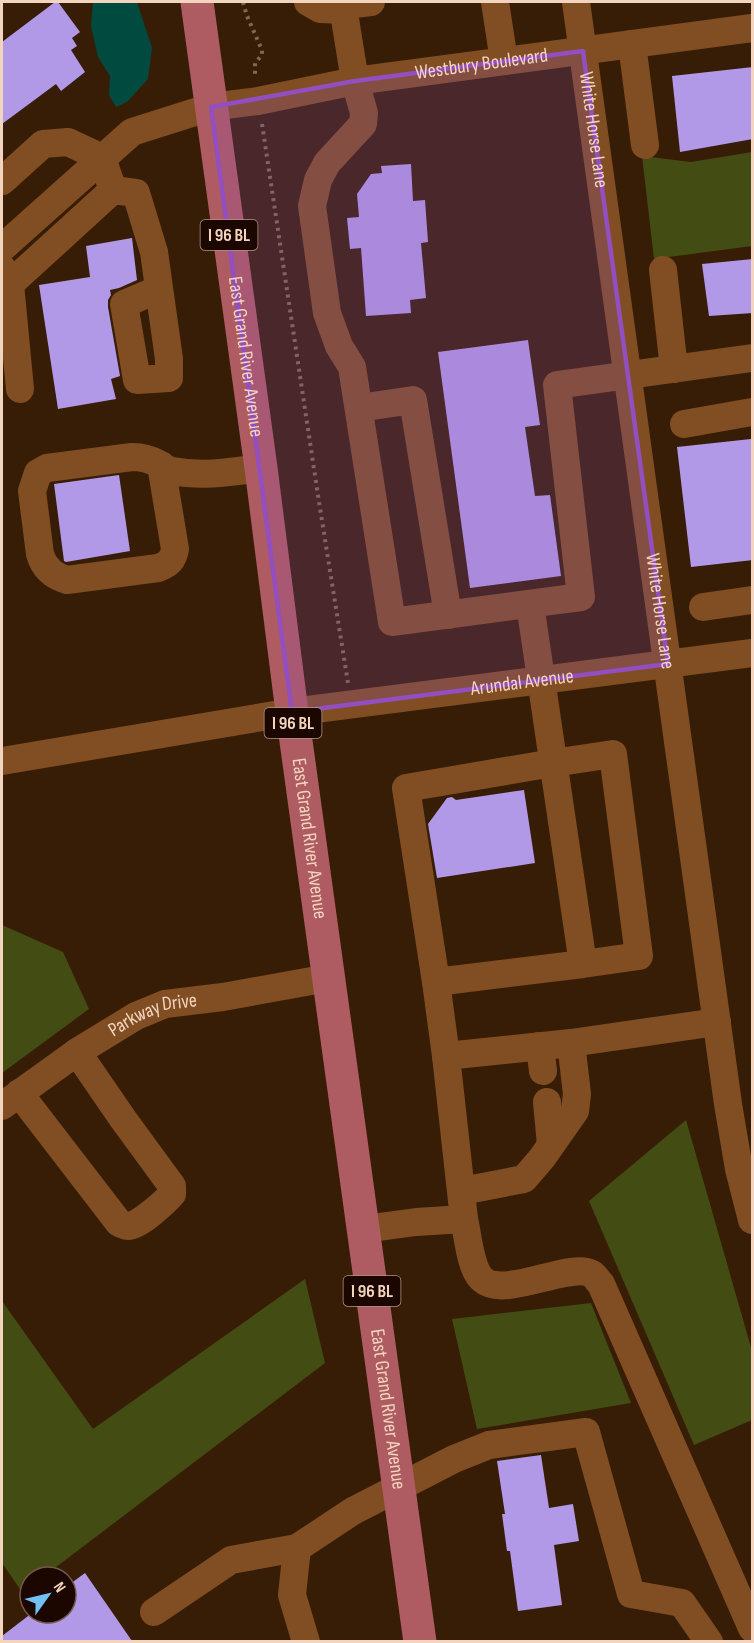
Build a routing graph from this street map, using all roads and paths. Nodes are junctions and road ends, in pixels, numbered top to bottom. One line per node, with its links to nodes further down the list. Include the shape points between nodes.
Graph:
1 (197, 2): 13 (main road, East Grand River Avenue / I 96 BL)
2 (243, 2): 11 (path, via 262,50 255,63)
3 (308, 2): 6 (street, via 320,9)
4 (495, 2): 10 (street)
5 (576, 2): 9 (street, White Horse Lane)
6 (354, 10): 12 (street)
7 (753, 28): 8 (street, Westbury Boulevard)
8 (632, 44): 9 (street, Westbury Boulevard); 15 (street)
9 (583, 51): 10 (street, Westbury Boulevard); 25 (street, White Horse Lane)
10 (504, 61): 12 (street, Westbury Boulevard)
11 (255, 76)
12 (355, 81): 13 (street, Westbury Boulevard); 27 (street, via 363,124 327,163 312,206 327,313 352,367)
13 (211, 107): 16 (street, Westbury Boulevard, via 132,132); 31 (main road, East Grand River Avenue / I 96 BL)
14 (262, 122): 39 (path)
15 (645, 145)
16 (102, 158): 17 (street, via 68,142 43,144); 18 (street); 19 (street, Westbury Boulevard)
17 (2, 182)
18 (113, 190): 21 (street); 22 (street, via 136,193 154,252)
19 (2, 248)
20 (663, 270): 24 (street)
21 (6, 275): 26 (street)
22 (159, 289)
23 (753, 358): 24 (street)
24 (674, 369): 25 (street)
25 (628, 375): 33 (street, via 557,385 581,597); 37 (street, White Horse Lane)
26 (20, 389)
27 (359, 408): 35 (street, via 413,400); 35 (street, via 392,622)
28 (753, 412): 29 (street)
29 (684, 424)
30 (161, 465): 30 (street, via 144,456 47,468 38,473 32,491 40,554 49,571 67,580 167,564 175,549); 31 (street, via 169,470 212,474)
31 (261, 468): 40 (main road, East Grand River Avenue / I 96 BL)
32 (753, 600): 34 (street)
33 (530, 604): 35 (street); 38 (street)
34 (703, 607)
35 (448, 615)
36 (753, 653): 37 (street, Arundal Avenue)
37 (668, 664): 38 (street, Arundal Avenue); 46 (street, White Horse Lane)
38 (541, 680): 39 (street, Arundal Avenue); 42 (street)
39 (352, 704): 40 (street, Arundal Avenue)
40 (292, 712): 41 (street, Arundal Avenue); 44 (main road, East Grand River Avenue / I 96 BL)
41 (2, 761)
42 (553, 763): 43 (street); 43 (street, via 613,754 639,956); 45 (street, via 406,788)
43 (583, 964): 45 (street)
44 (328, 978): 48 (street, Parkway Drive, via 223,998 165,1004 136,1016); 56 (main road, East Grand River Avenue / I 96 BL)
45 (436, 982): 49 (street)
46 (717, 1022): 47 (street); 55 (street, White Horse Lane, via 739,1169)
47 (571, 1043): 49 (street, via 541,1059); 52 (street, via 575,1110)
48 (77, 1052): 50 (street, Parkway Drive); 50 (street, via 172,1186 168,1199 137,1223 129,1227 119,1223)
49 (446, 1056): 53 (street)
50 (10, 1100)
51 (547, 1102): 52 (street)
52 (551, 1145): 53 (street, via 524,1179)
53 (462, 1191): 54 (street)
54 (464, 1219): 56 (street); 60 (street, via 474,1266 483,1281 497,1286 577,1272 592,1274 601,1284)
55 (753, 1220)
56 (364, 1229): 57 (main road, East Grand River Avenue / I 96 BL)
57 (399, 1487): 58 (street, via 353,1511); 62 (main road, East Grand River Avenue / I 96 BL); 63 (street, via 489,1445 586,1432 631,1594 682,1603)
58 (297, 1548): 59 (street, via 231,1560); 61 (street, via 292,1595)
59 (154, 1612)
60 (753, 1628)
61 (306, 1641)
62 (420, 1641)
63 (709, 1641)

